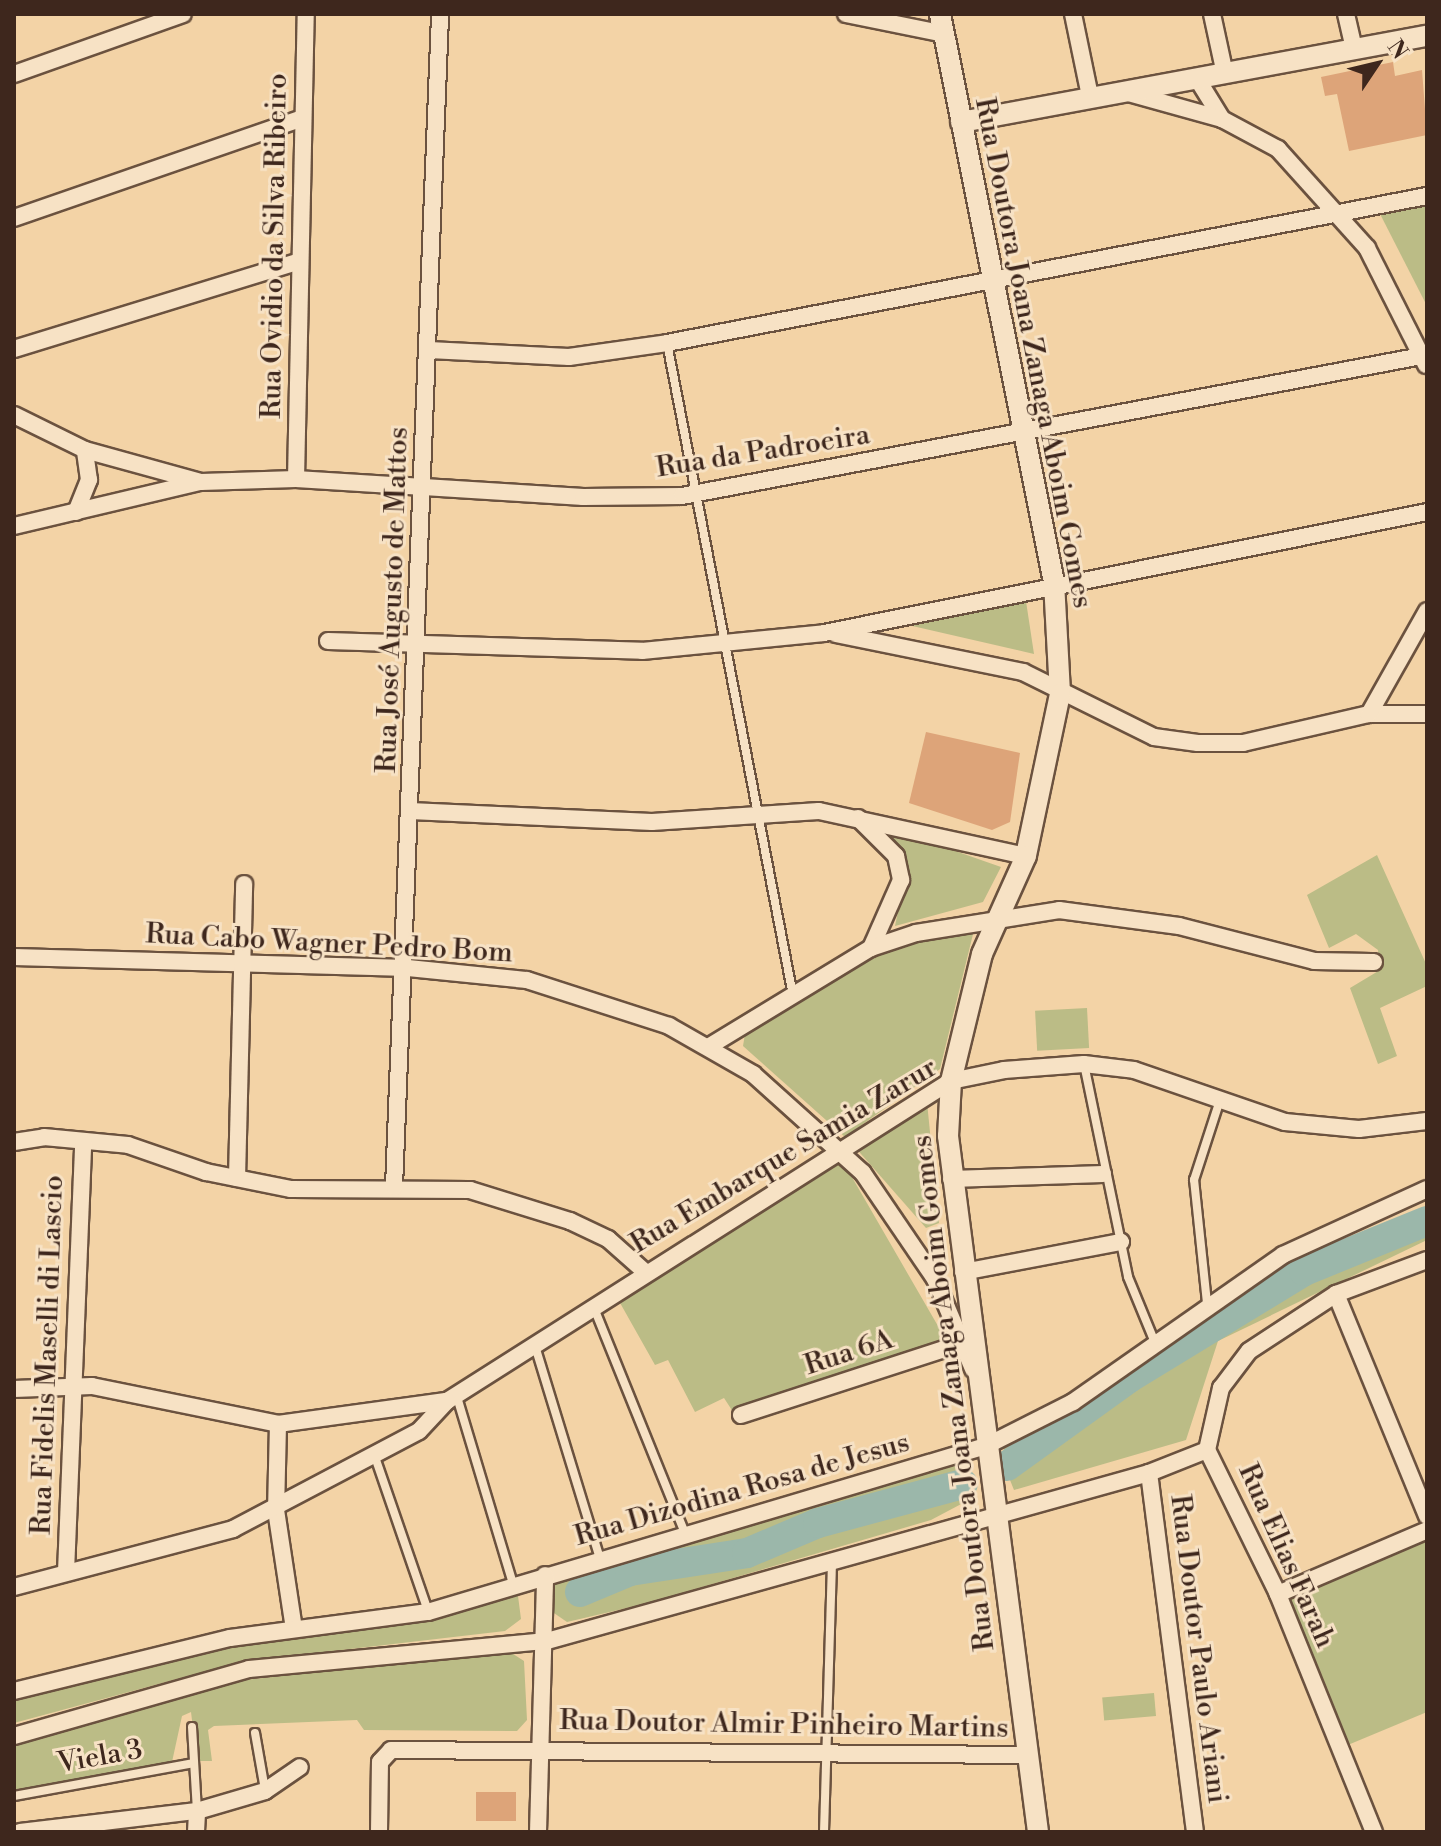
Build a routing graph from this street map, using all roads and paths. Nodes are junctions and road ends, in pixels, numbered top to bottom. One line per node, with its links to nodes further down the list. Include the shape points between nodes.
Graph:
1 (183, 14): 11 (street)
2 (306, 14): 16 (street, Rua Ovidio da Silva Ribeiro)
3 (440, 14): 26 (street, Rua José Augusto de Mattos)
4 (846, 14): 8 (street)
5 (1073, 14): 15 (street)
6 (1212, 14): 12 (street)
7 (1346, 14): 10 (street)
8 (942, 24): 18 (street, Rua Doutora Joana Zanaga Aboim Gomes)
9 (1427, 36): 10 (street)
10 (1354, 49): 12 (street)
11 (14, 74)
12 (1225, 74): 13 (street)
13 (1198, 80): 14 (street); 17 (street)
14 (1120, 91): 15 (street); 17 (street)
15 (1090, 96): 18 (street)
16 (303, 118): 21 (street); 22 (street, Rua Ovidio da Silva Ribeiro)
17 (1222, 119): 20 (street, via 1278,149)
18 (961, 122): 23 (street, Rua Doutora Joana Zanaga Aboim Gomes)
19 (1427, 196): 20 (street)
20 (1341, 215): 23 (street); 27 (street, via 1392,289)
21 (14, 218)
22 (300, 261): 25 (street); 31 (street, Rua Ovidio da Silva Ribeiro)
23 (991, 278): 24 (street); 29 (street, Rua Doutora Joana Zanaga Aboim Gomes)
24 (667, 343): 26 (street, via 569,357); 34 (lane)
25 (14, 349)
26 (429, 350): 33 (street, Rua José Augusto de Mattos)
27 (1425, 359): 29 (street, Rua da Padroeira)
28 (14, 415): 30 (street, Rua da Padroeira)
29 (1022, 433): 34 (street, Rua da Padroeira); 38 (street, Rua Doutora Joana Zanaga Aboim Gomes)
30 (85, 450): 32 (street, Rua da Padroeira); 35 (street, via 89,480)
31 (296, 479): 32 (street, Rua da Padroeira); 33 (street, Rua da Padroeira)
32 (201, 482): 35 (street)
33 (422, 489): 34 (street, Rua da Padroeira, via 583,497); 43 (street, Rua José Augusto de Mattos)
34 (699, 493): 42 (lane)
35 (76, 512): 37 (street)
36 (1427, 512): 38 (street)
37 (14, 526)
38 (1054, 582): 40 (street); 44 (street, Rua Doutora Joana Zanaga Aboim Gomes)
39 (1427, 611): 45 (street)
40 (824, 633): 42 (street); 44 (street, via 981,660)
41 (328, 641): 43 (street)
42 (728, 643): 43 (street, via 642,651); 49 (lane)
43 (417, 645): 47 (street, Rua José Augusto de Mattos)
44 (1060, 694): 45 (street, via 1154,737 1198,743 1243,743); 50 (street, Rua Doutora Joana Zanaga Aboim Gomes)
45 (1369, 714): 46 (street)
46 (1427, 714)
47 (410, 811): 49 (street, via 652,822); 57 (street, Rua José Augusto de Mattos)
48 (853, 815): 49 (street); 50 (street); 53 (street, via 896,856 901,880)
49 (756, 818): 58 (lane)
50 (1026, 856): 52 (street, Rua Doutora Joana Zanaga Aboim Gomes)
51 (244, 884): 56 (street)
52 (997, 919): 53 (street); 55 (street, via 1096,912 1314,961); 61 (street, Rua Doutora Joana Zanaga Aboim Gomes)
53 (871, 948): 58 (street)
54 (14, 957): 56 (street, Rua Cabo Wagner Pedro Bom)
55 (1374, 962)
56 (247, 965): 57 (street, Rua Cabo Wagner Pedro Bom); 68 (street)
57 (408, 968): 59 (street, Rua Cabo Wagner Pedro Bom, via 552,984); 70 (street, Rua José Augusto de Mattos)
58 (792, 990): 59 (street)
59 (708, 1047): 66 (street, Rua Cabo Wagner Pedro Bom, via 753,1074)
60 (1084, 1064): 61 (street, Rua Embarque Samia Zarur); 62 (street, Rua Embarque Samia Zarur, via 1134,1070); 67 (lane)
61 (951, 1081): 66 (street, Rua Embarque Samia Zarur); 69 (street, Rua Doutora Joana Zanaga Aboim Gomes)
62 (1220, 1100): 63 (street, Rua Embarque Samia Zarur, via 1285,1122 1404,1127); 77 (lane, via 1194,1180)
63 (1427, 1121)
64 (83, 1141): 65 (street); 68 (street, via 128,1145); 82 (street, Rua Fidelis Maselli di Lascio)
65 (14, 1142)
66 (839, 1149): 74 (street, Rua Embarque Samia Zarur); 79 (street, Rua Cabo Wagner Pedro Bom, via 891,1210)
67 (1103, 1174): 69 (street); 72 (lane)
68 (237, 1178): 70 (street, via 327,1191)
69 (951, 1179): 75 (street, Rua Doutora Joana Zanaga Aboim Gomes)
70 (394, 1187): 74 (street, via 470,1190 518,1201 608,1239)
71 (1427, 1189): 77 (street, Rua Dizodina Rosa de Jesus, via 1283,1255)
72 (1121, 1242): 75 (street); 81 (lane)
73 (1427, 1260): 76 (street, Rua Elias Farah)
74 (644, 1271): 78 (street, Rua Embarque Samia Zarur)
75 (963, 1272): 79 (street, Rua Doutora Joana Zanaga Aboim Gomes)
76 (1336, 1294): 88 (street, Rua Elias Farah, via 1287,1321 1230,1372); 93 (street)
77 (1207, 1303): 81 (street, Rua Dizodina Rosa de Jesus)
78 (593, 1304): 80 (street, Rua Embarque Samia Zarur); 95 (lane)
79 (968, 1341): 85 (street, Rua 6A); 87 (street, Rua Doutora Joana Zanaga Aboim Gomes)
80 (535, 1346): 84 (street, Rua Embarque Samia Zarur); 96 (lane)
81 (1156, 1346): 87 (street, Rua Dizodina Rosa de Jesus, via 1073,1402)
82 (74, 1385): 83 (street); 86 (street); 98 (street, Rua Fidelis Maselli di Lascio)
83 (14, 1389)
84 (452, 1399): 86 (street); 89 (street, via 419,1431); 100 (lane)
85 (741, 1415)
86 (278, 1424): 91 (street)
87 (986, 1446): 92 (street, Rua Doutora Joana Zanaga Aboim Gomes); 95 (street, Rua Dizodina Rosa de Jesus)
88 (1207, 1450): 90 (street); 102 (street, Rua Elias Farah)
89 (375, 1457): 91 (street); 103 (lane)
90 (1149, 1473): 92 (street); 124 (street, Rua Doutor Paulo Ariani)
91 (276, 1510): 98 (street, via 233,1529); 104 (street)
92 (995, 1513): 97 (street); 112 (street, Rua Doutora Joana Zanaga Aboim Gomes)
93 (1427, 1516)
94 (1427, 1530): 102 (street)
95 (684, 1531): 96 (street, Rua Dizodina Rosa de Jesus)
96 (600, 1558): 99 (street, Rua Dizodina Rosa de Jesus)
97 (832, 1564): 105 (street); 111 (lane)
98 (66, 1572): 101 (street)
99 (545, 1575): 100 (street, Rua Dizodina Rosa de Jesus); 105 (street)
100 (513, 1584): 103 (street, Rua Dizodina Rosa de Jesus)
101 (14, 1587)
102 (1278, 1594): 125 (street, Rua Elias Farah)
103 (428, 1612): 104 (street, Rua Dizodina Rosa de Jesus)
104 (294, 1629): 106 (street, Rua Dizodina Rosa de Jesus)
105 (547, 1641): 109 (street, via 249,1669); 110 (street)
106 (14, 1691)
107 (192, 1727): 113 (lane)
108 (255, 1733): 115 (lane)
109 (14, 1736)
110 (540, 1747): 111 (street, Rua Doutor Almir Pinheiro Martins); 120 (street, Rua Doutor Almir Pinheiro Martins, via 391,1750 380,1762); 121 (street)
111 (827, 1750): 112 (street, Rua Doutor Almir Pinheiro Martins); 122 (lane)
112 (1027, 1755): 123 (street, Rua Doutora Joana Zanaga Aboim Gomes)
113 (194, 1763): 116 (lane, Viela 3); 117 (lane)
114 (300, 1767): 115 (street)
115 (265, 1791): 117 (street, via 219,1799)
116 (14, 1796)
117 (197, 1811): 118 (street); 119 (street)
118 (20, 1832)
119 (196, 1832)
120 (379, 1832)
121 (538, 1832)
122 (824, 1832)
123 (1038, 1832)
124 (1195, 1832)
125 (1374, 1832)

